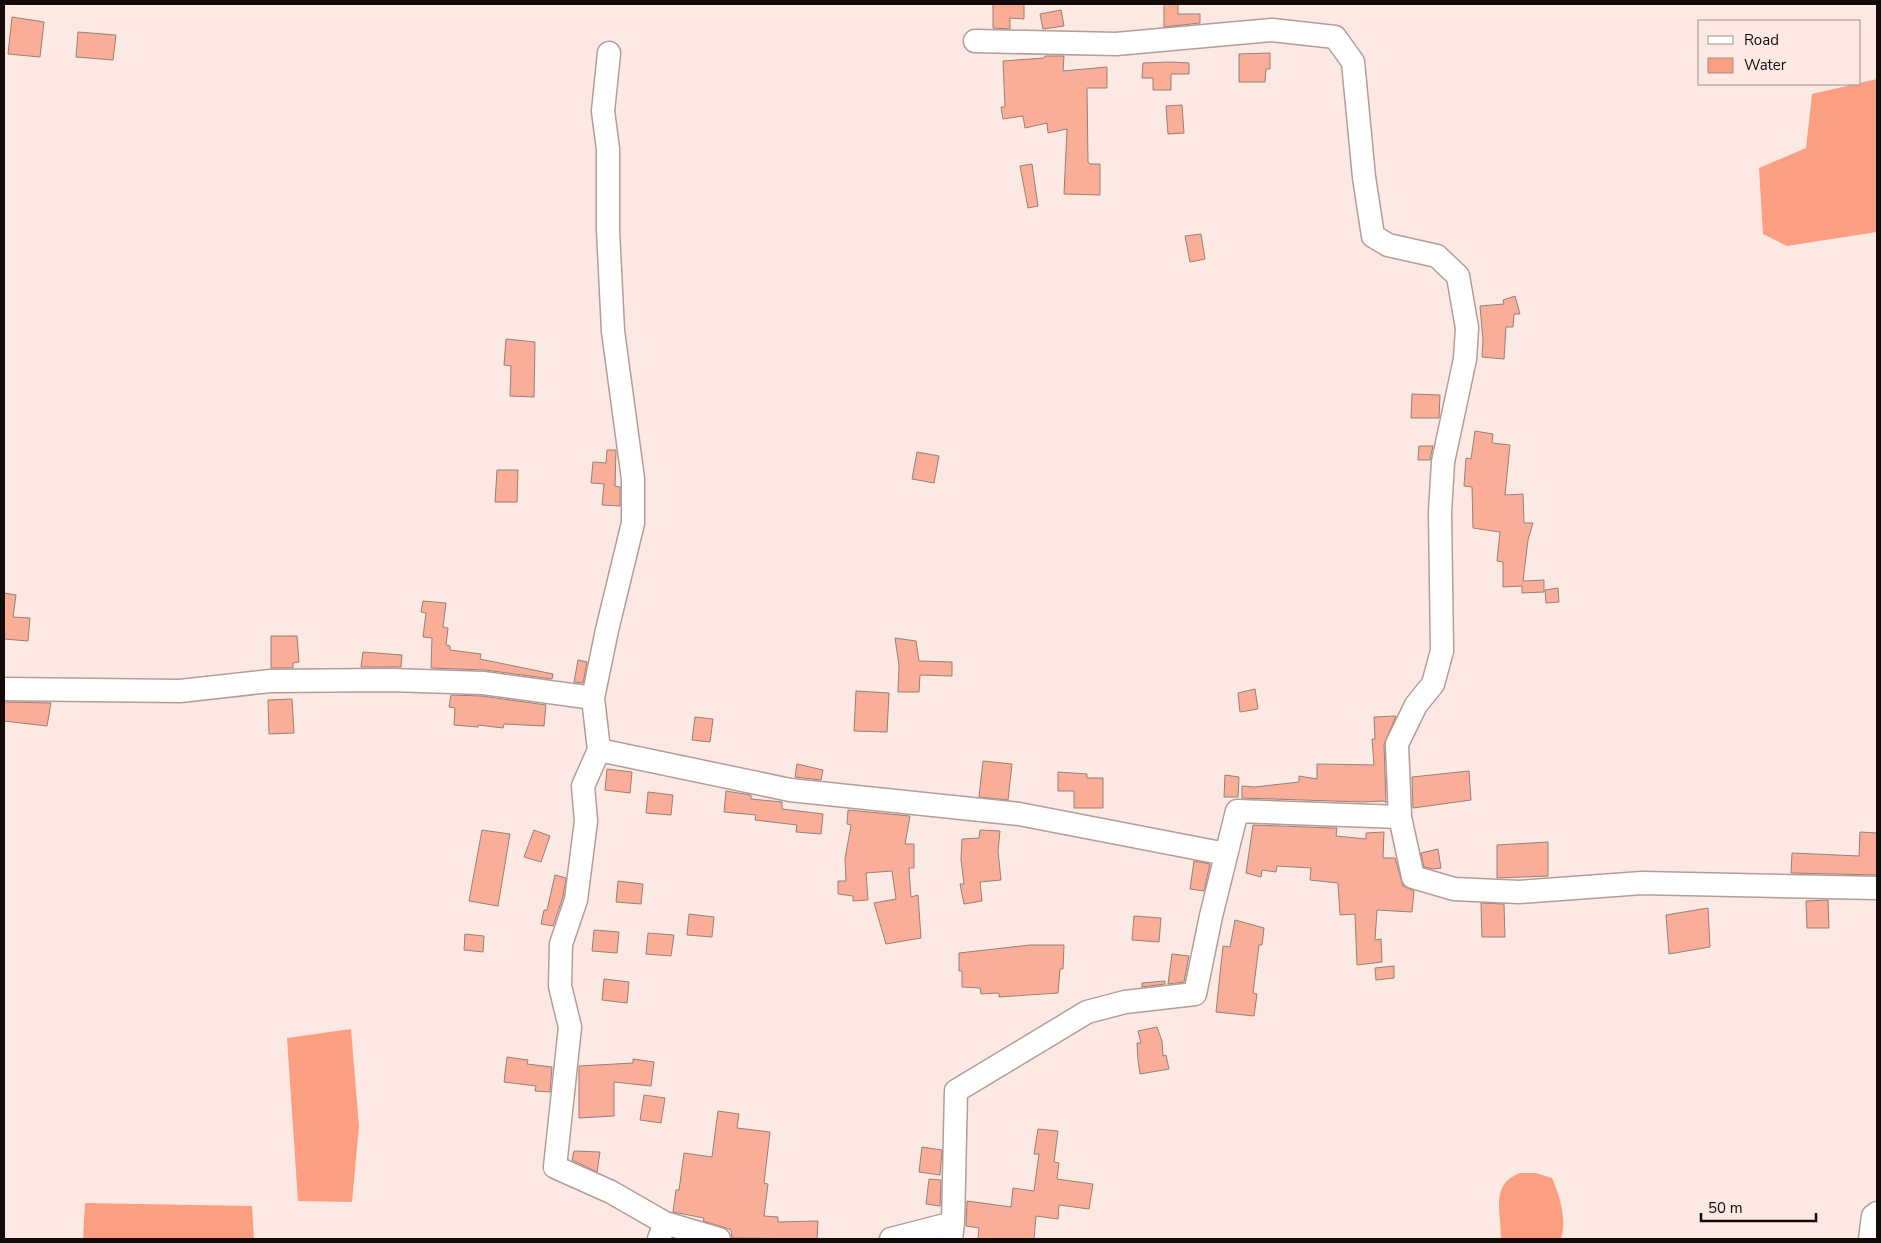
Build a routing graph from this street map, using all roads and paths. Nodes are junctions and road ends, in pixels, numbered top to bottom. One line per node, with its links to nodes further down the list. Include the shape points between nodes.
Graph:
1 (976, 41): 6 (street, via 1116,44 1272,30 1336,37 1353,62 1372,236 1388,245 1437,256 1458,276 1467,328 1465,359 1443,462 1440,512 1442,651 1433,684 1416,705 1396,744)
2 (609, 53): 4 (street, via 603,111 608,148 613,331 633,478 633,523)
3 (4, 689): 4 (street, via 180,691 270,681 390,680 483,683)
4 (593, 698): 5 (street)
5 (599, 750): 7 (street, via 790,790 1019,814); 10 (street, via 582,786 586,821 576,900 561,944 560,986 570,1027 555,1167 611,1192)
6 (1400, 817): 7 (street, via 1237,811); 8 (street, via 1413,877 1454,889 1519,892 1642,883)
7 (1226, 854): 11 (street, via 1195,994 1125,1002 1087,1012 956,1091 957,1148)
8 (1877, 888)
9 (1877, 1213): 14 (street, via 1873,1216)
10 (662, 1231): 12 (street)
11 (952, 1231): 13 (street)
12 (719, 1239)
13 (891, 1239)
14 (1870, 1239)

